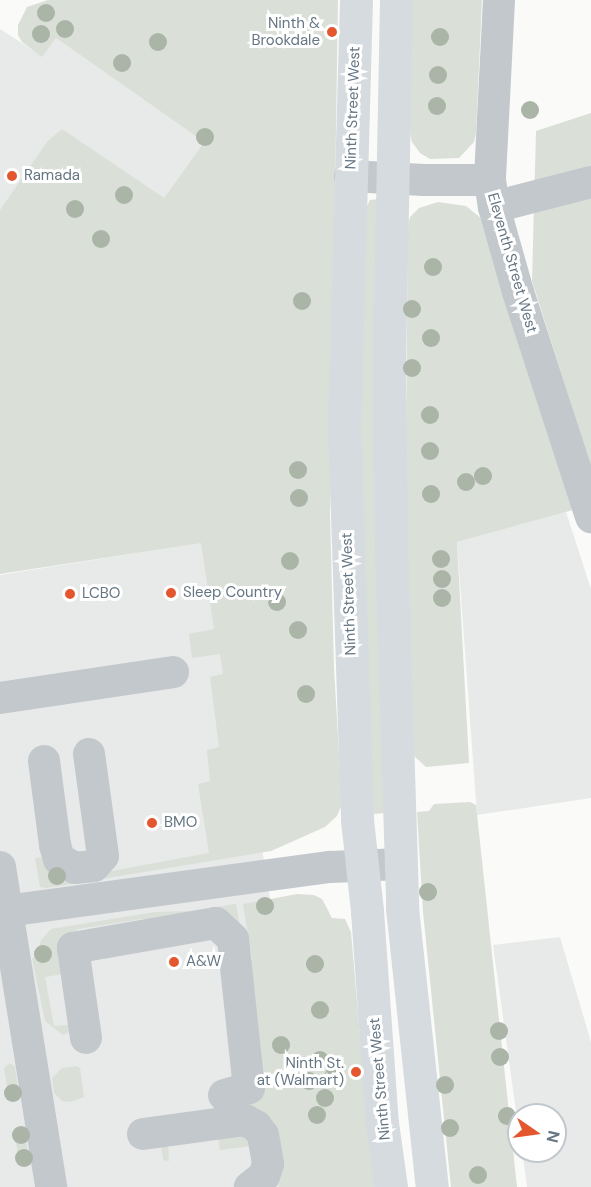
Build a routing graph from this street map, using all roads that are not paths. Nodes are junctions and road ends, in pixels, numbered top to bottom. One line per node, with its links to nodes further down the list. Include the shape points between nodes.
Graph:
1 (356, 0): 4 (main road, Ninth Street West)
2 (396, 0): 5 (main road)
3 (499, 0): 7 (street, Eleventh Street West)
4 (350, 176): 5 (street); 15 (main road, Ninth Street West, via 344,424 357,820)
5 (393, 178): 7 (street); 14 (main road, via 389,376)
6 (591, 182): 7 (street, via 540,197)
7 (492, 193): 8 (street, Eleventh Street West, via 518,292)
8 (582, 462): 9 (street, Eleventh Street West)
9 (591, 517)
10 (173, 672): 11 (street)
11 (0, 699)
12 (89, 754): 13 (street, via 103,856 94,866 75,868 59,859)
13 (44, 761)
14 (401, 864): 15 (street); 24 (main road, via 403,920)
15 (362, 865): 17 (street); 23 (main road, Ninth Street West, via 382,1123)
16 (0, 867): 17 (street)
17 (4, 911): 21 (street)
18 (87, 1038): 19 (street, via 73,948 216,923 233,939 249,1088)
19 (224, 1095)
20 (143, 1134): 22 (street, via 245,1120 256,1126 262,1136 268,1164 264,1176)
21 (51, 1187)
22 (250, 1187)
23 (391, 1187)
24 (432, 1187)

